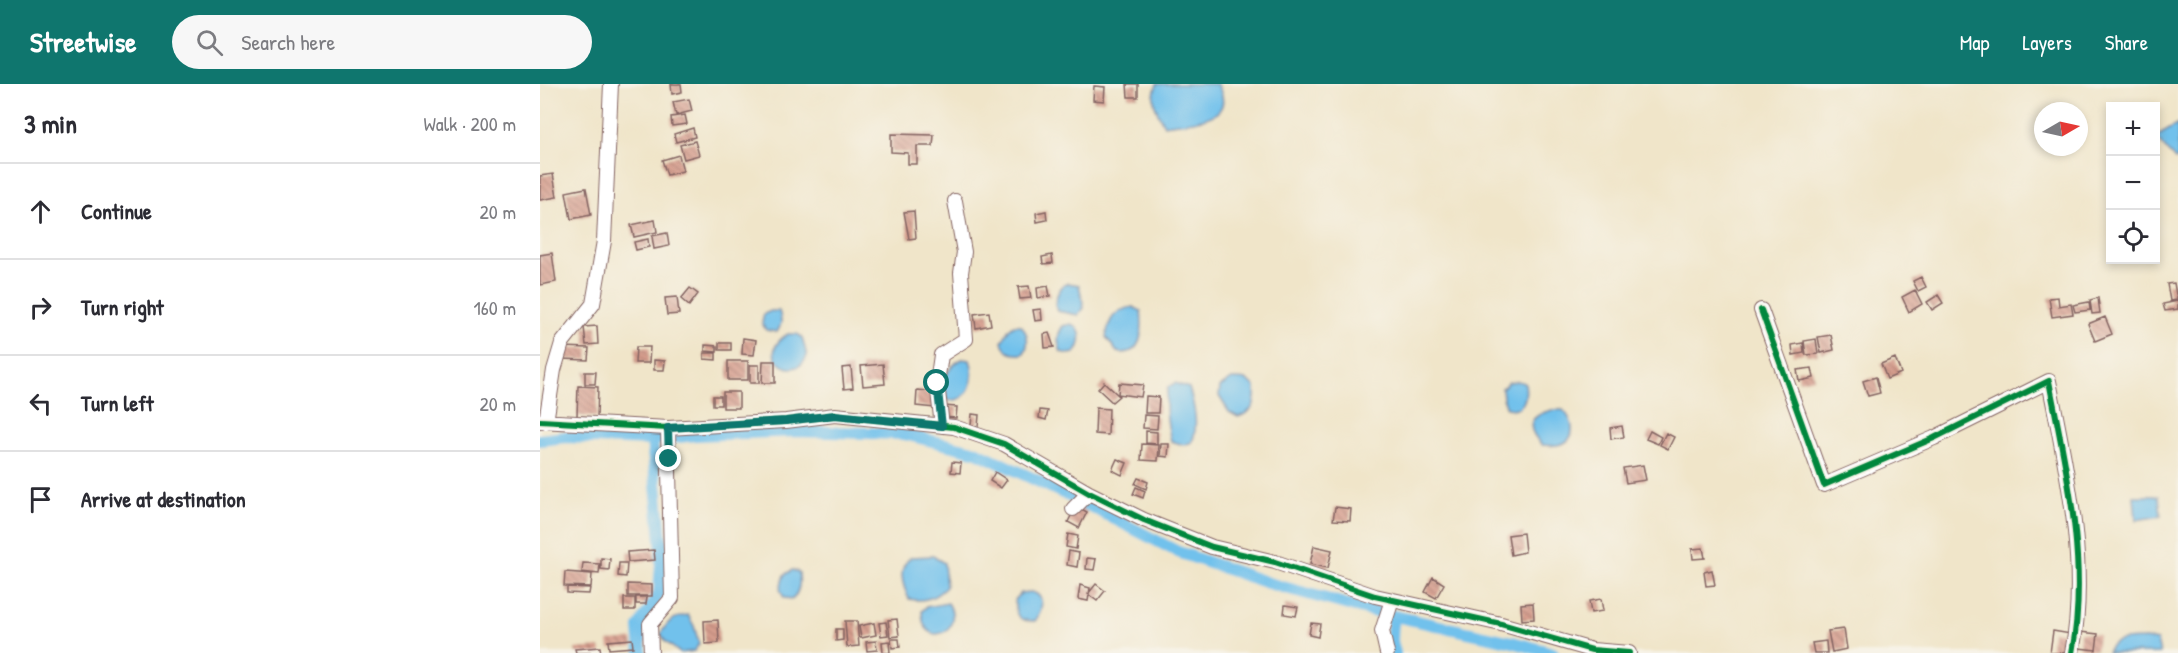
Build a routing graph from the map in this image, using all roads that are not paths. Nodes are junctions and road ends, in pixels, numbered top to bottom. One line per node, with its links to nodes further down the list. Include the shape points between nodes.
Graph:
1 (610, 84): 4 (street, via 604,241 593,304 562,343)
2 (955, 201): 5 (street, via 964,252 961,273 966,339 941,355 937,383)
3 (1761, 310): 13 (street, via 1824,485 1934,438 2049,381 2076,548 2076,632)
4 (543, 422): 6 (street)
5 (942, 426): 6 (street, via 835,415); 7 (street, via 1004,444)
6 (668, 428): 10 (street, via 672,597 650,624)
7 (1089, 493): 8 (street); 9 (street, via 1212,547 1275,562)
8 (1073, 509)
9 (1392, 600): 11 (street, via 1382,631); 12 (street, via 1501,624 1592,650)
10 (651, 653)
11 (1388, 653)
12 (1629, 653)
13 (2072, 653)

